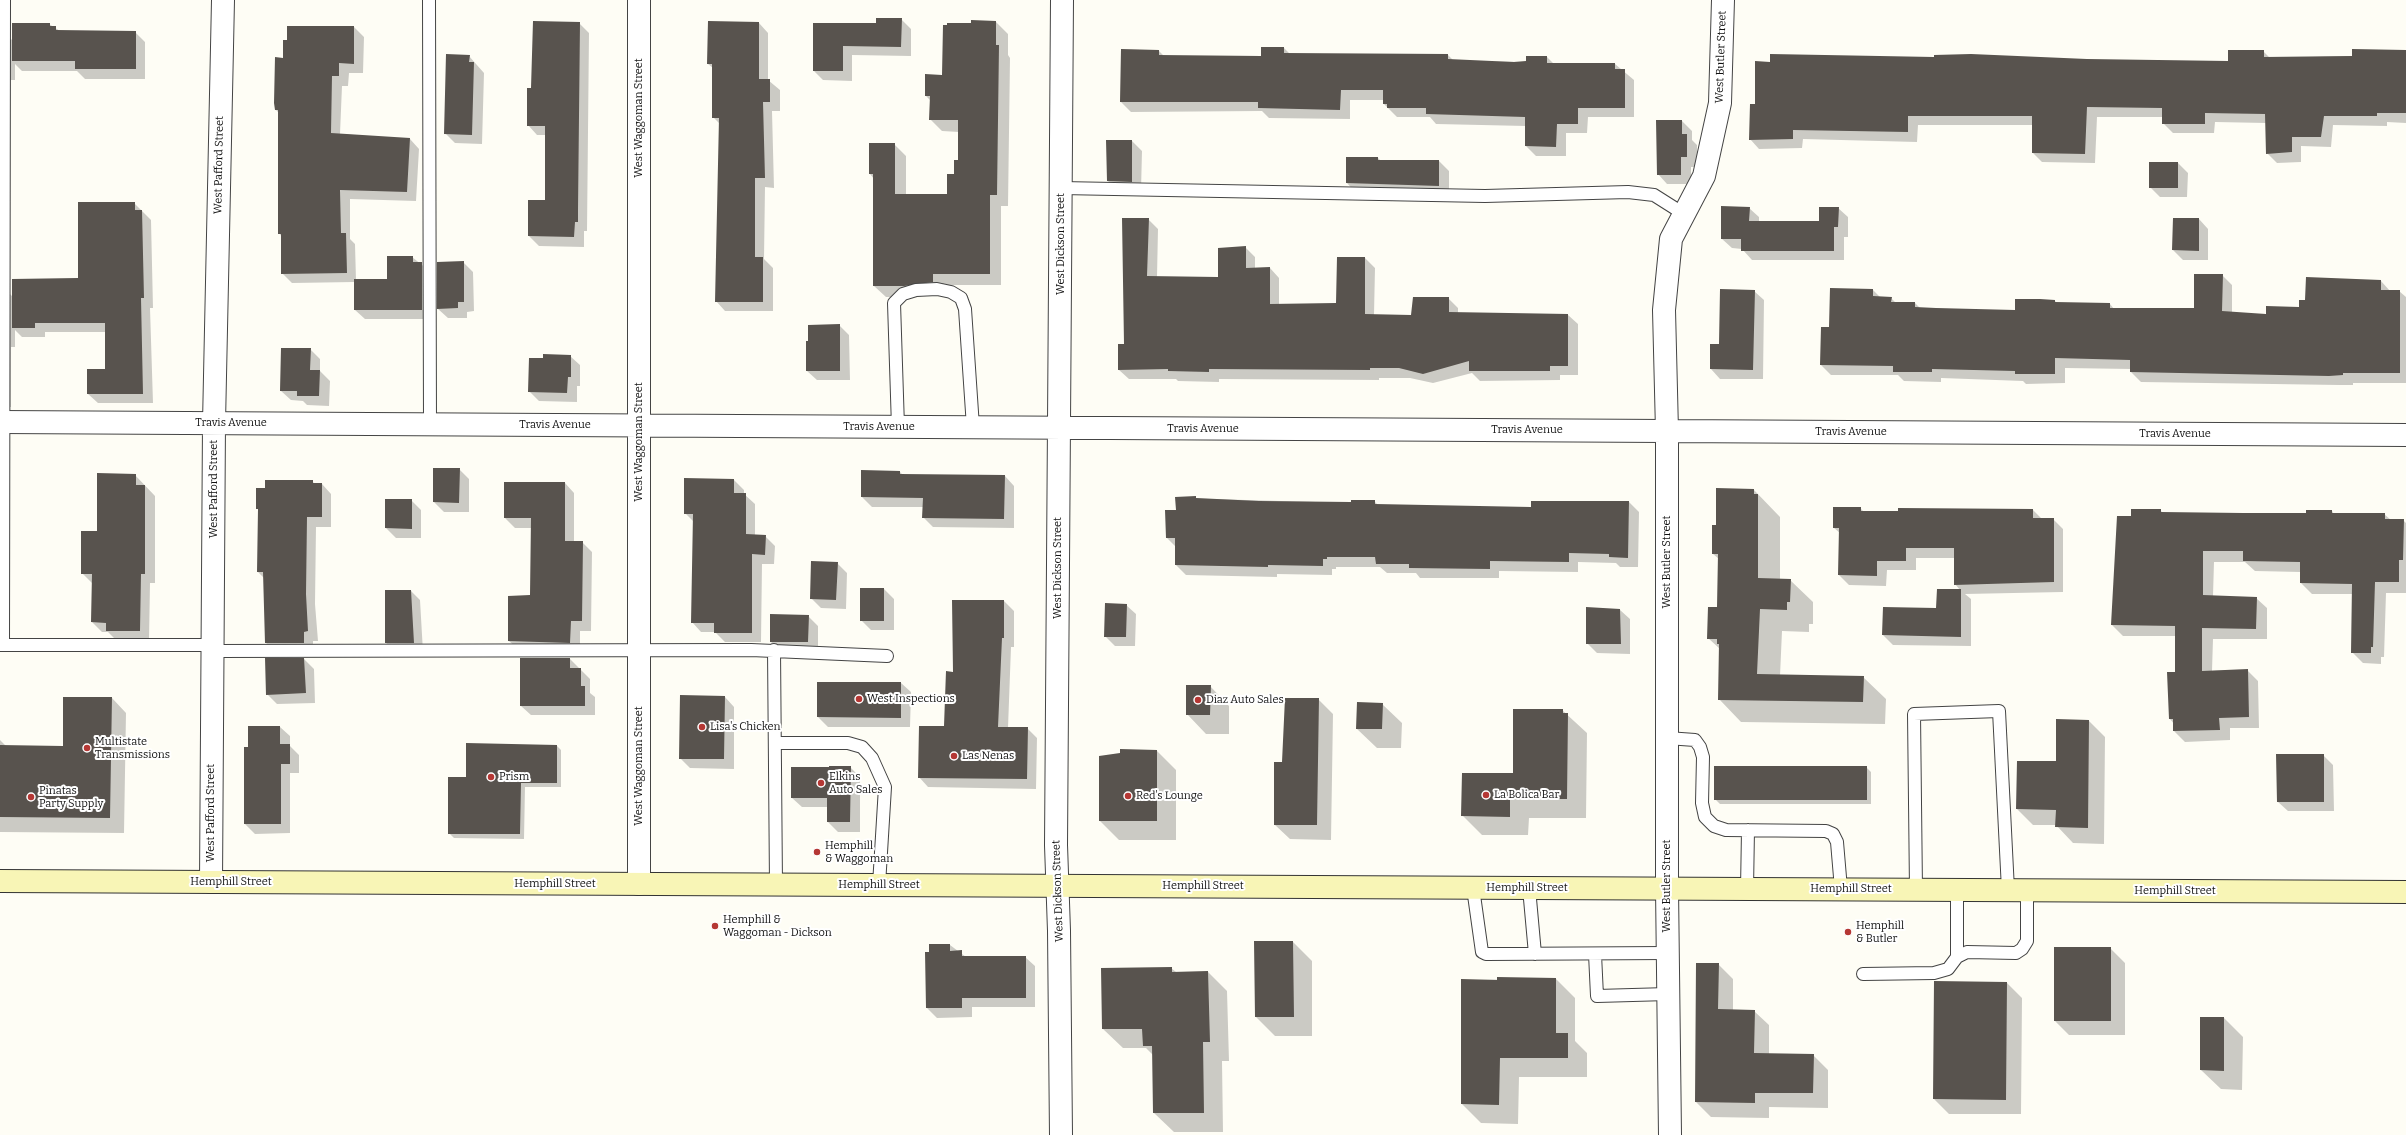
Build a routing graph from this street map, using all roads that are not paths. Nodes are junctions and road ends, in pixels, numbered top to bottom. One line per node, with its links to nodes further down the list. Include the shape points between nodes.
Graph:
1 (4, 0): 9 (lane)
2 (223, 0): 10 (street, West Pafford Street)
3 (429, 0): 11 (lane)
4 (639, 0): 12 (street, West Waggoman Street)
5 (1062, 0): 7 (street, West Dickson Street)
6 (1723, 0): 8 (street, West Butler Street, via 1720,103 1704,176)
7 (1061, 188): 8 (lane, via 1485,196 1628,192 1654,195); 15 (street, West Dickson Street)
8 (1684, 214): 16 (street, West Butler Street, via 1671,239 1664,310)
9 (2, 422): 10 (street, Travis Avenue); 18 (lane)
10 (214, 423): 11 (street, Travis Avenue); 19 (street, West Pafford Street)
11 (430, 424): 12 (street, Travis Avenue)
12 (638, 426): 13 (street, Travis Avenue); 21 (street, West Waggoman Street)
13 (898, 427): 14 (street, Travis Avenue); 14 (lane, via 894,303 903,294 916,290 938,289 961,298 964,309)
14 (973, 427): 15 (street, Travis Avenue)
15 (1059, 428): 16 (street, Travis Avenue); 31 (street, West Dickson Street, via 1056,845)
16 (1667, 431): 17 (street, Travis Avenue); 23 (street, West Butler Street)
17 (2406, 435)
18 (2, 645): 19 (lane)
19 (213, 648): 21 (lane); 27 (street, West Pafford Street)
20 (774, 650): 21 (lane); 22 (lane); 24 (lane)
21 (638, 651): 28 (street, West Waggoman Street)
22 (887, 656)
23 (1667, 738): 25 (lane, via 1694,740 1700,747 1703,757 1702,804 1705,817 1720,828); 34 (street, West Butler Street)
24 (776, 744): 29 (lane); 30 (lane, via 848,744 862,747 872,758 884,787)
25 (1748, 830): 35 (lane); 36 (lane, via 1826,831 1833,834 1837,842)
26 (0, 881): 27 (main road, Hemphill Street)
27 (211, 882): 28 (main road, Hemphill Street)
28 (638, 884): 29 (main road, Hemphill Street)
29 (776, 885): 30 (main road, Hemphill Street)
30 (879, 885): 31 (main road, Hemphill Street)
31 (1058, 886): 32 (main road, Hemphill Street); 47 (street, West Dickson Street)
32 (1473, 888): 33 (main road, Hemphill Street); 42 (lane, via 1482,952)
33 (1529, 888): 34 (main road, Hemphill Street); 42 (lane)
34 (1667, 888): 35 (main road, Hemphill Street); 41 (street, West Butler Street)
35 (1747, 889): 36 (main road, Hemphill Street)
36 (1841, 889): 37 (main road, Hemphill Street)
37 (1916, 890): 38 (main road, Hemphill Street); 39 (lane, via 1914,714 2000,711)
38 (1957, 890): 39 (main road, Hemphill Street); 44 (lane)
39 (2017, 890): 40 (main road, Hemphill Street); 44 (lane, via 2027,941 2022,949 2016,953 1967,952)
40 (2406, 892)
41 (1668, 953): 43 (lane); 46 (street, West Butler Street)
42 (1535, 954): 43 (lane)
43 (1595, 954): 46 (lane, via 1597,996)
44 (1957, 957): 45 (lane, via 1948,969 1934,973)
45 (1863, 974)
46 (1668, 994): 48 (street, West Butler Street)
47 (1061, 1135)
48 (1670, 1135)

